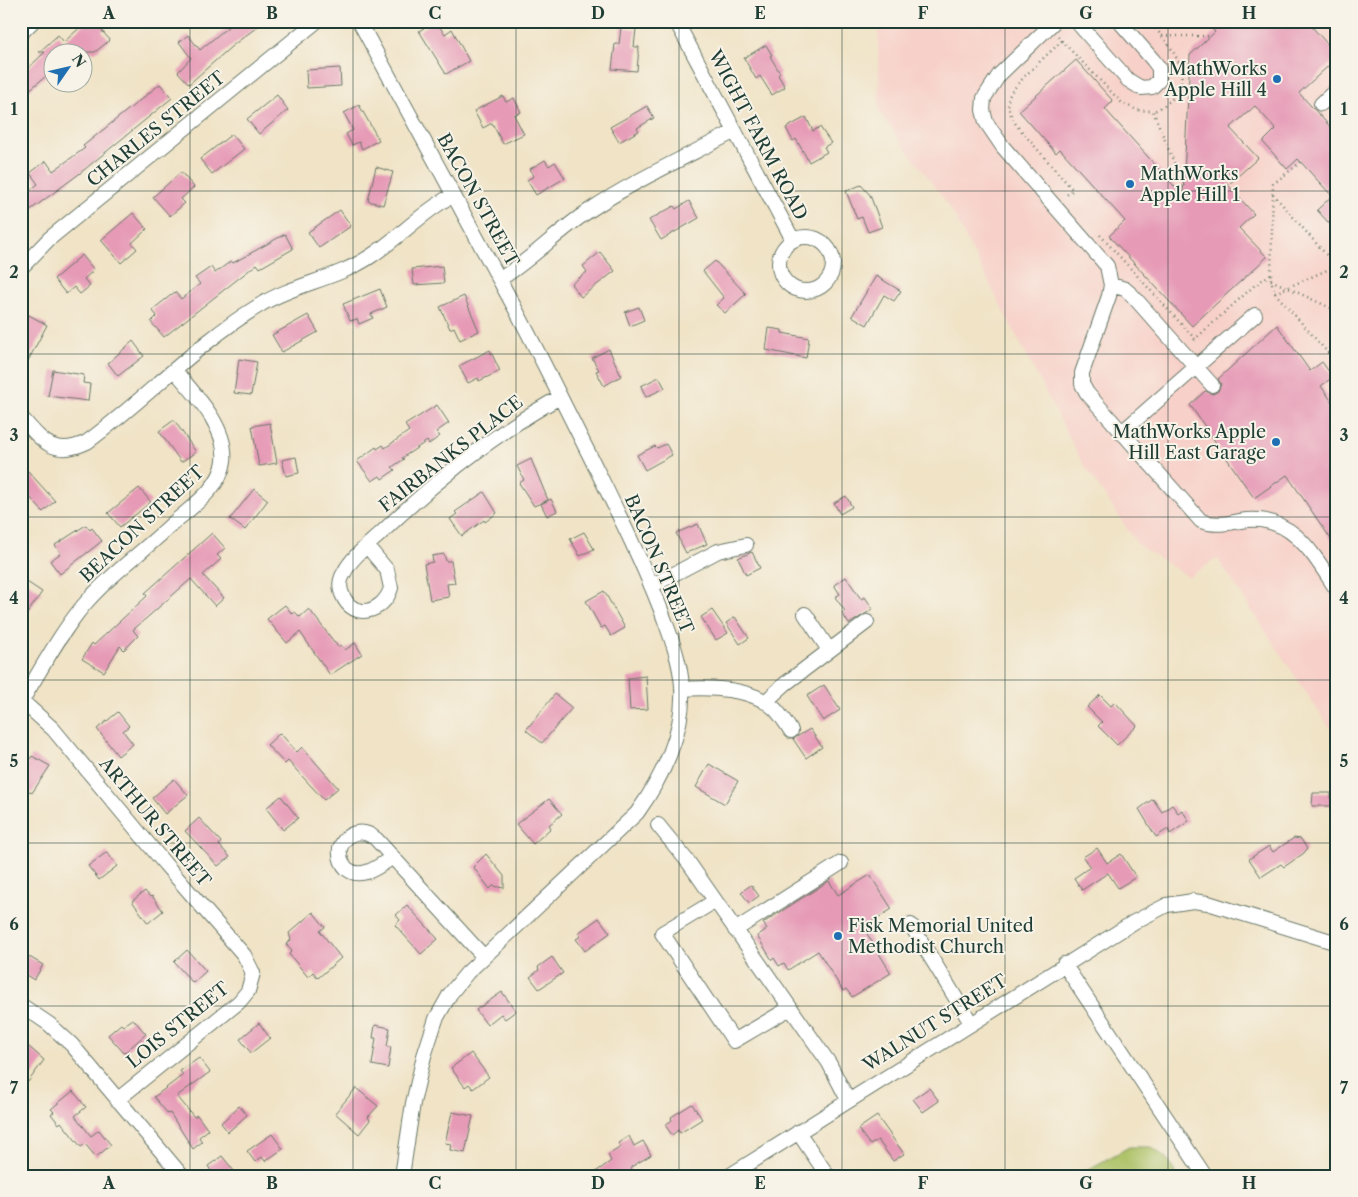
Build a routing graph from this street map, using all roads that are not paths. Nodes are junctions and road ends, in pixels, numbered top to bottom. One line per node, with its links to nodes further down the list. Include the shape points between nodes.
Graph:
1 (33, 21): 8 (street)
2 (317, 21): 14 (street, CHARLES STREET, via 49,239)
3 (359, 21): 12 (street, BACON STREET)
4 (676, 21): 11 (street, WIGHT FARM ROAD)
5 (1076, 21): 6 (street, via 1128,80 1141,88 1152,88 1159,80 1159,68)
6 (1119, 21)
7 (1052, 24): 16 (street, via 999,75 984,98 983,110 986,122 1003,147 1102,258)
8 (21, 33)
9 (1337, 89): 10 (street)
10 (1321, 104)
11 (735, 131): 13 (street, WIGHT FARM ROAD); 15 (street, via 598,205)
12 (453, 195): 15 (street, BACON STREET); 19 (street, via 353,267 262,303)
13 (792, 240)
14 (21, 268)
15 (500, 279): 21 (street, BACON STREET)
16 (1111, 285): 18 (street, via 1132,295); 23 (street, via 1106,309 1088,350 1082,384)
17 (1255, 315): 18 (street)
18 (1196, 366): 20 (street); 23 (street)
19 (175, 370): 22 (street, via 99,434 74,449 62,450 41,440); 32 (street, BEACON STREET, via 222,438 225,449 221,474 203,496 112,576 82,607)
20 (1212, 385)
21 (560, 397): 25 (street, FAIRBANKS PLACE, via 480,450); 27 (street, BACON STREET)
22 (21, 417)
23 (1121, 432): 26 (street, via 1201,521 1219,525 1259,520 1283,526 1304,542)
24 (746, 545): 27 (street, via 718,551)
25 (368, 546): 25 (street, FAIRBANKS PLACE, via 387,570 391,588 383,604 361,611 342,596 341,579 345,570)
26 (1334, 581)
27 (651, 586): 31 (street, BACON STREET, via 676,653)
28 (805, 614): 30 (street)
29 (867, 622): 30 (street)
30 (829, 650): 33 (street)
31 (682, 689): 33 (street, via 723,690); 42 (street, BACON STREET, via 673,743 658,781 642,805 622,828)
32 (21, 701): 44 (street, ARTHUR STREET, via 54,729 244,955)
33 (765, 702): 34 (street, via 774,708)
34 (791, 731)
35 (658, 826): 38 (street)
36 (393, 857): 42 (street)
37 (841, 863): 40 (street)
38 (715, 901): 40 (street); 46 (street, via 662,933 734,1041)
39 (910, 925): 47 (street)
40 (735, 930): 46 (street)
41 (1337, 943): 43 (street, WALNUT STREET, via 1228,907 1193,901 1167,905)
42 (484, 957): 52 (street, BACON STREET, via 450,994 436,1019 418,1081)
43 (1064, 964): 47 (street, WALNUT STREET); 55 (street)
44 (253, 973): 48 (street, LOIS STREET, via 248,990 238,1002)
45 (21, 1005): 48 (street, via 72,1045)
46 (790, 1008): 49 (street, via 829,1063)
47 (970, 1024): 49 (street, WALNUT STREET)
48 (117, 1100): 51 (street)
49 (848, 1100): 50 (street, WALNUT STREET)
50 (798, 1132): 53 (street, WALNUT STREET); 54 (street)
51 (182, 1176)
52 (402, 1176)
53 (729, 1176)
54 (828, 1176)
55 (1205, 1176)

